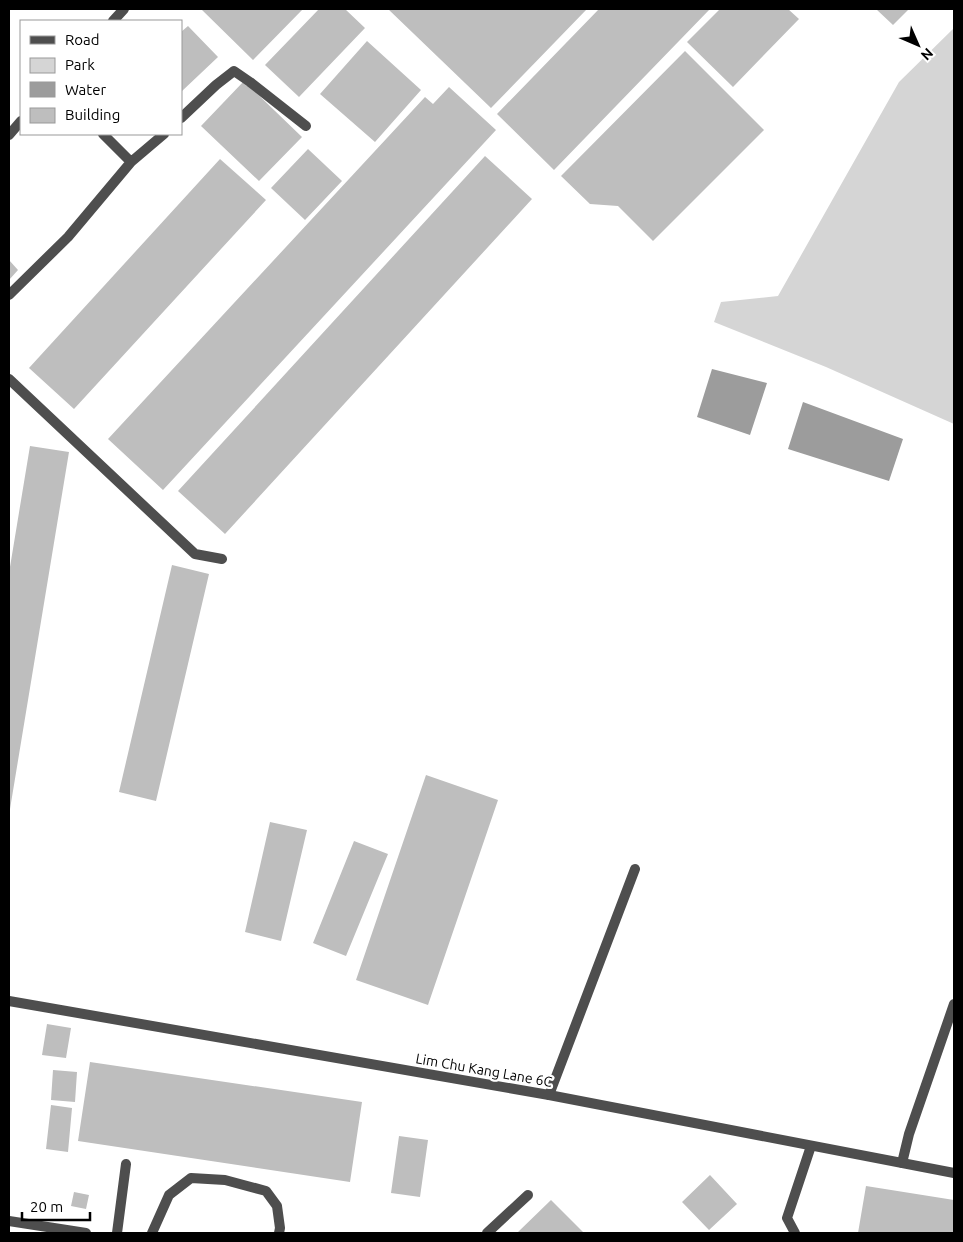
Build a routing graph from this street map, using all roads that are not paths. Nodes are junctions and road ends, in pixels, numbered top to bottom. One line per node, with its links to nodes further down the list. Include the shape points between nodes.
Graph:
1 (124, 9): 2 (street)
2 (114, 20)
3 (182, 117): 5 (street, via 234,71)
4 (20, 122): 6 (street)
5 (306, 126)
6 (9, 135)
7 (104, 135): 9 (street)
8 (163, 135): 9 (street)
9 (131, 162): 10 (street, via 68,237)
10 (9, 295)
11 (9, 379): 12 (street, via 195,554)
12 (222, 559)
13 (635, 869): 16 (street)
14 (9, 1001): 16 (street, Lim Chu Kang Lane 6C)
15 (953, 1009): 18 (street)
16 (549, 1095): 17 (street, Lim Chu Kang Lane 6C)
17 (811, 1146): 18 (street, Lim Chu Kang Lane 6C); 28 (street, via 787,1218)
18 (902, 1163): 20 (street, Lim Chu Kang Lane 6C)
19 (126, 1164): 24 (street)
20 (954, 1173)
21 (528, 1195): 27 (street)
22 (9, 1221): 23 (street)
23 (86, 1233)
24 (117, 1233)
25 (152, 1233): 26 (street, via 169,1195 191,1178 225,1180 266,1191 277,1206)
26 (279, 1233)
27 (487, 1233)
28 (795, 1233)

